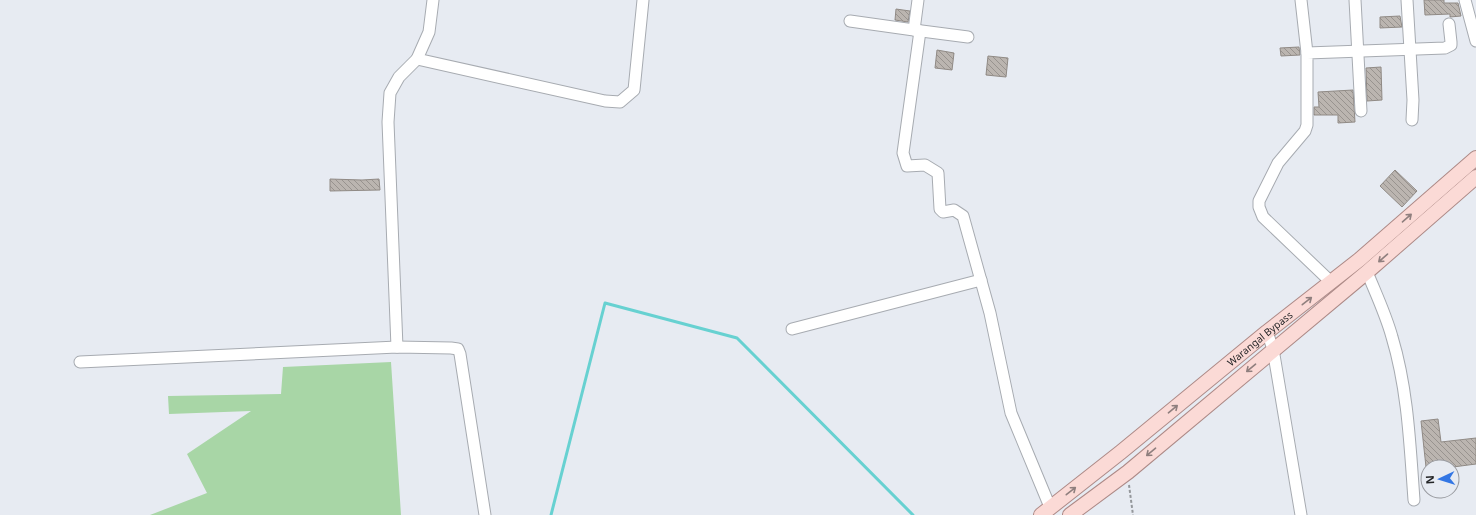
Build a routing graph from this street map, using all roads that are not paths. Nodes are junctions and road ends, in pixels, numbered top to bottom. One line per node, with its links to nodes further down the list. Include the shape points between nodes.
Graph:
1 (433, 0): 16 (street, via 429,32)
2 (642, 0): 16 (street, via 634,90 620,102 605,101)
3 (918, 0): 10 (street)
4 (1302, 0): 15 (street)
5 (1355, 0): 13 (street)
6 (1407, 0): 14 (street)
7 (1465, 0): 12 (street)
8 (850, 21): 10 (street)
9 (1449, 24): 14 (street, via 1451,45 1445,48)
10 (917, 30): 11 (street); 22 (street, via 902,153 907,166 925,165 938,173 940,208 944,212 954,210 963,216)
11 (968, 37)
12 (1476, 41)
13 (1358, 50): 14 (street); 15 (street); 17 (street)
14 (1410, 50): 18 (street)
15 (1306, 53): 23 (street, via 1307,125 1305,131 1278,163 1259,201 1259,207 1263,217)
16 (417, 59): 26 (street, via 399,77 390,93 388,122)
17 (1361, 111)
18 (1412, 120)
19 (1476, 158): 23 (main road, Warangal Bypass, one-way to 19)
20 (1476, 177): 21 (main road, Warangal Bypass, one-way to 21)
21 (1367, 272): 27 (main road, Warangal Bypass); 29 (street, via 1388,322 1398,358 1410,434)
22 (981, 280): 24 (street); 30 (street, via 1011,413)
23 (1331, 282): 25 (main road, Warangal Bypass, one-way to 23)
24 (792, 329)
25 (1267, 332): 27 (street); 30 (main road, Warangal Bypass, one-way to 25)
26 (397, 347): 28 (street); 31 (street, via 458,350)
27 (1273, 349): 32 (main road, Warangal Bypass, one-way to 32, via 1128,472); 33 (street)
28 (80, 362)
29 (1414, 500)
30 (1046, 511)
31 (485, 515)
32 (1070, 515)
33 (1301, 515)

